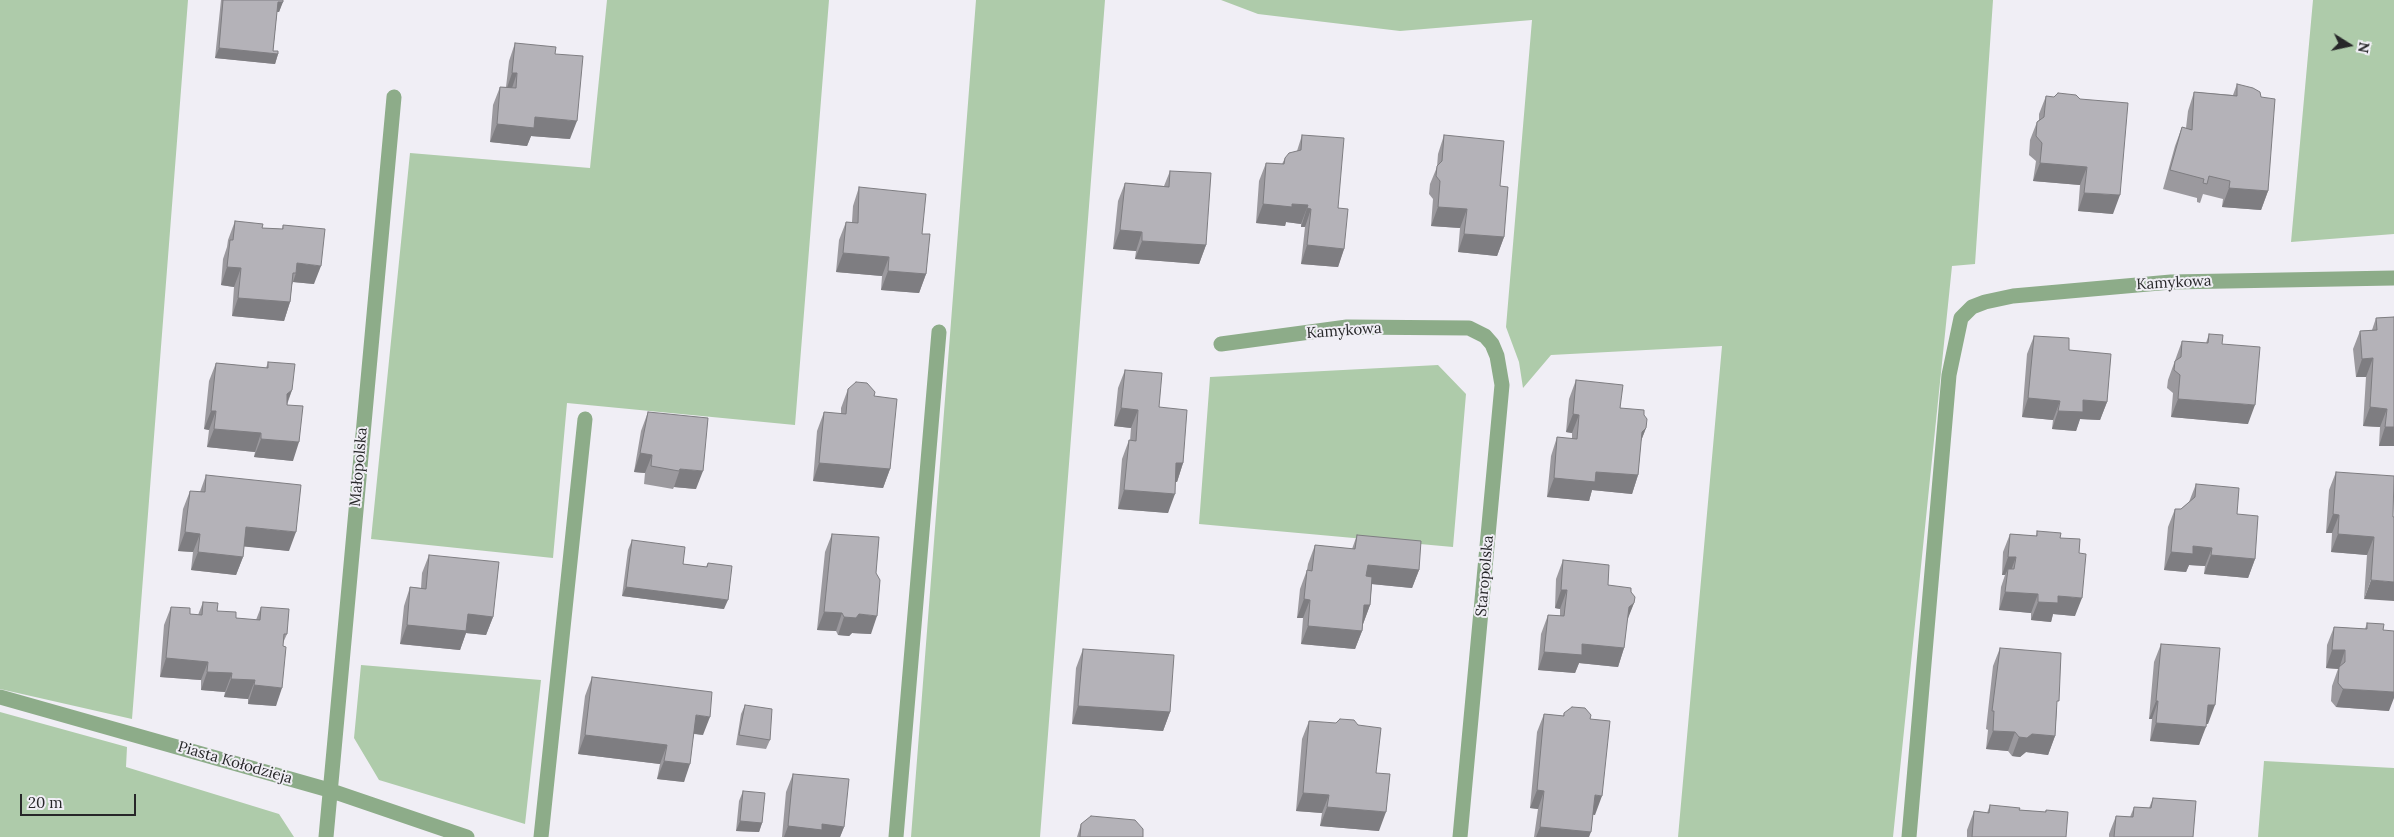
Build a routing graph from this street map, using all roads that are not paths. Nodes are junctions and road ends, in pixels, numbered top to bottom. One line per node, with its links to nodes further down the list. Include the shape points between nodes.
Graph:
1 (394, 97): 8 (street, Małopolska)
2 (2394, 278): 14 (street, Kamykowa, via 2171,282 2013,296 1972,307 1961,318 1949,375)
3 (1469, 328): 5 (street, Kamykowa, via 1347,327); 13 (street, Staropolska, via 1492,344 1502,385)
4 (939, 332): 12 (street)
5 (1221, 344)
6 (585, 419): 11 (street)
7 (0, 697): 8 (street, Piasta Kołodzieja)
8 (329, 790): 9 (street, Małopolska); 10 (street, Piasta Kołodzieja)
9 (326, 837)
10 (467, 837)
11 (542, 837)
12 (896, 837)
13 (1460, 837)
14 (1909, 837)

